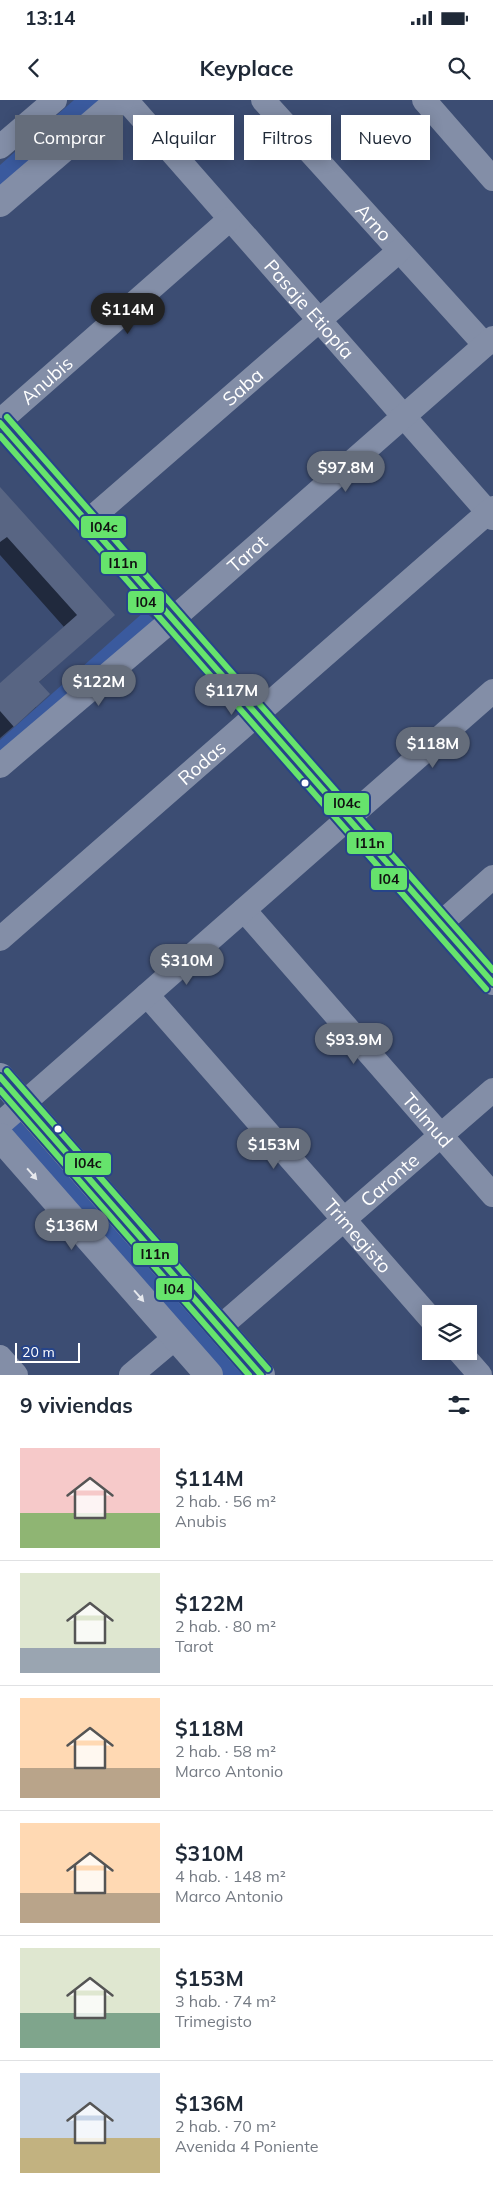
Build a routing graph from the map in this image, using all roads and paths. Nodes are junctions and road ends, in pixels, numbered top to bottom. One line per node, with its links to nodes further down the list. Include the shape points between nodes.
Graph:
1 (55, 100): 6 (street)
2 (120, 100): 8 (street)
3 (126, 100): 9 (street, Pasaje Etiopía)
4 (263, 100): 10 (street, Arno)
5 (424, 100): 7 (street)
6 (0, 147)
7 (493, 179)
8 (0, 203)
9 (230, 219): 11 (street, Pasaje Etiopía); 14 (street, Anubis)
10 (400, 251): 11 (street, Saba); 12 (street, Arno)
11 (319, 320): 13 (street, Pasaje Etiopía); 16 (street, Saba)
12 (489, 341): 13 (street, Tarot)
13 (404, 416): 15 (street, Pasaje Etiopía); 17 (street, Tarot)
14 (0, 422): 16 (street)
15 (491, 513): 19 (street, Rodas)
16 (87, 522): 17 (street)
17 (173, 620): 19 (street); 20 (street, Tarot)
18 (493, 691): 21 (street)
19 (257, 715): 21 (street); 25 (street, Rodas)
20 (0, 766)
21 (348, 818): 23 (street); 24 (street)
22 (493, 877): 24 (street)
23 (244, 910): 27 (street); 32 (street, Talmud)
24 (440, 924): 26 (street)
25 (0, 939)
26 (493, 983)
27 (147, 995): 30 (street); 35 (street, Trimegisto)
28 (0, 1077): 30 (street)
29 (493, 1090): 32 (street, Caronte)
30 (23, 1104): 31 (street); 37 (street)
31 (0, 1124)
32 (441, 1135): 34 (street, Talmud); 35 (street, Caronte)
33 (0, 1137): 38 (street, one-way to 38)
34 (493, 1195)
35 (344, 1220): 36 (street, Trimegisto); 37 (street, Caronte)
36 (422, 1310)
37 (219, 1328): 44 (street)
38 (176, 1337): 42 (street); 43 (street)
39 (0, 1357): 41 (street)
40 (467, 1360): 45 (street)
41 (16, 1375)
42 (131, 1375)
43 (209, 1375)
44 (261, 1375)
45 (480, 1375)

